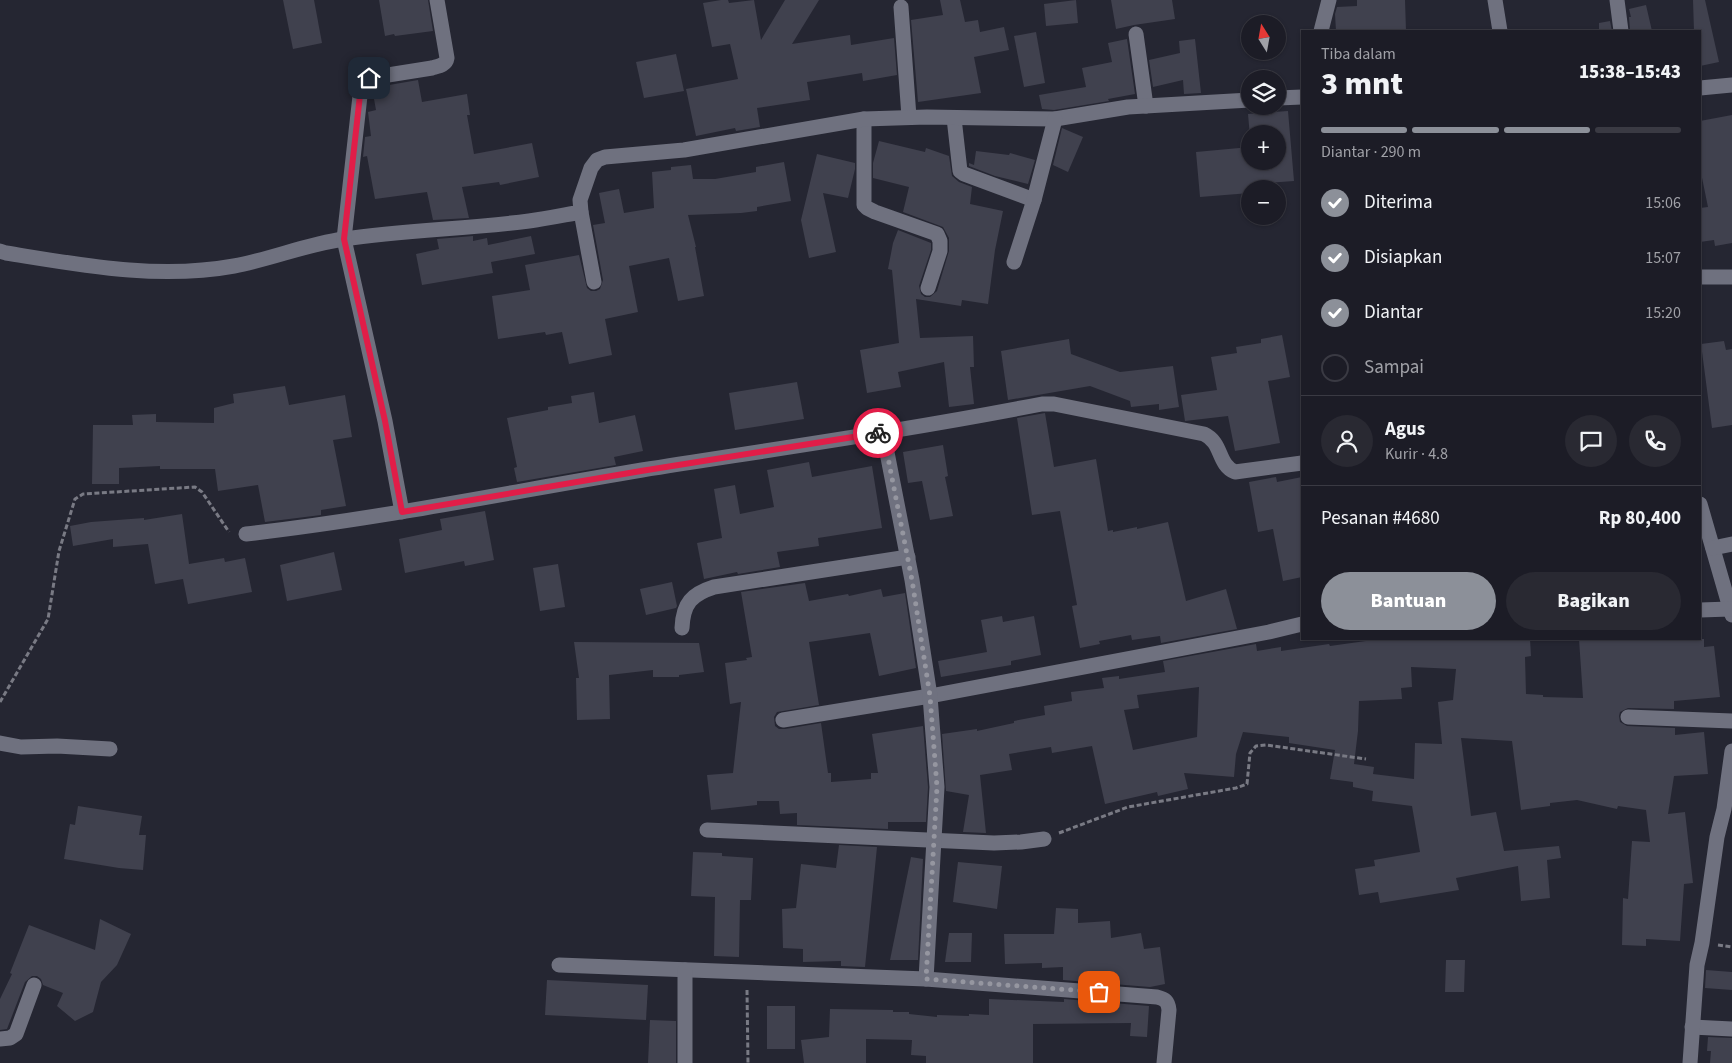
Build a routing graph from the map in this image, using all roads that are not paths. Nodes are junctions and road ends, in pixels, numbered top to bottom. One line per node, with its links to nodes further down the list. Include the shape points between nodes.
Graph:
1 (437, 0): 22 (street, via 447,58 445,63 369,78 361,86)
2 (1329, 0): 6 (street)
3 (1495, 0): 7 (street)
4 (1617, 0): 8 (street)
5 (901, 8): 16 (street)
6 (1321, 30)
7 (1500, 30)
8 (1621, 30)
9 (1136, 34): 15 (street)
10 (1732, 85): 11 (street)
11 (1701, 88)
12 (1301, 97): 13 (street)
13 (1286, 98)
14 (1241, 101): 15 (street)
15 (1146, 106): 19 (street)
16 (909, 117): 17 (street); 18 (street)
17 (954, 118): 19 (street); 20 (street, via 960,171)
18 (864, 119): 21 (street, via 684,150 605,157 590,168 580,200); 28 (street, via 864,205 937,234 940,251)
19 (1055, 119): 20 (street)
20 (1034, 200): 24 (street)
21 (581, 212): 22 (street, via 530,221); 27 (street)
22 (344, 239): 23 (street, via 304,246 235,266 154,273); 32 (street)
23 (0, 251)
24 (1014, 262)
25 (1701, 277): 26 (street)
26 (1732, 277)
27 (594, 282)
28 (928, 288)
29 (883, 432): 30 (street, via 1054,404 1204,434 1211,437 1218,447 1228,469 1235,472); 32 (street); 36 (street)
30 (1301, 463)
31 (1701, 507): 35 (street)
32 (402, 512): 33 (street)
33 (246, 534)
34 (1732, 544): 35 (street)
35 (1713, 548): 38 (street)
36 (908, 556): 40 (street, via 714,586 689,600 682,616); 41 (street)
37 (1701, 610): 38 (street)
38 (1731, 612)
39 (1301, 624): 41 (street)
40 (682, 628)
41 (930, 696): 43 (street); 50 (street, via 937,787)
42 (1628, 717): 44 (street)
43 (783, 720)
44 (1732, 721)
45 (0, 743): 46 (street, via 21,747)
46 (110, 749)
47 (1732, 751): 55 (street, via 1697,965)
48 (707, 830): 50 (street)
49 (1044, 839): 50 (street, via 994,843)
50 (934, 841): 53 (street)
51 (559, 965): 52 (street)
52 (685, 970): 53 (street); 58 (street)
53 (926, 979): 59 (street, via 1164,999 1169,1010)
54 (34, 985): 57 (street, via 16,1034)
55 (1692, 1027): 56 (street); 60 (street)
56 (1732, 1029)
57 (0, 1039)
58 (685, 1063)
59 (1164, 1063)
60 (1690, 1063)

